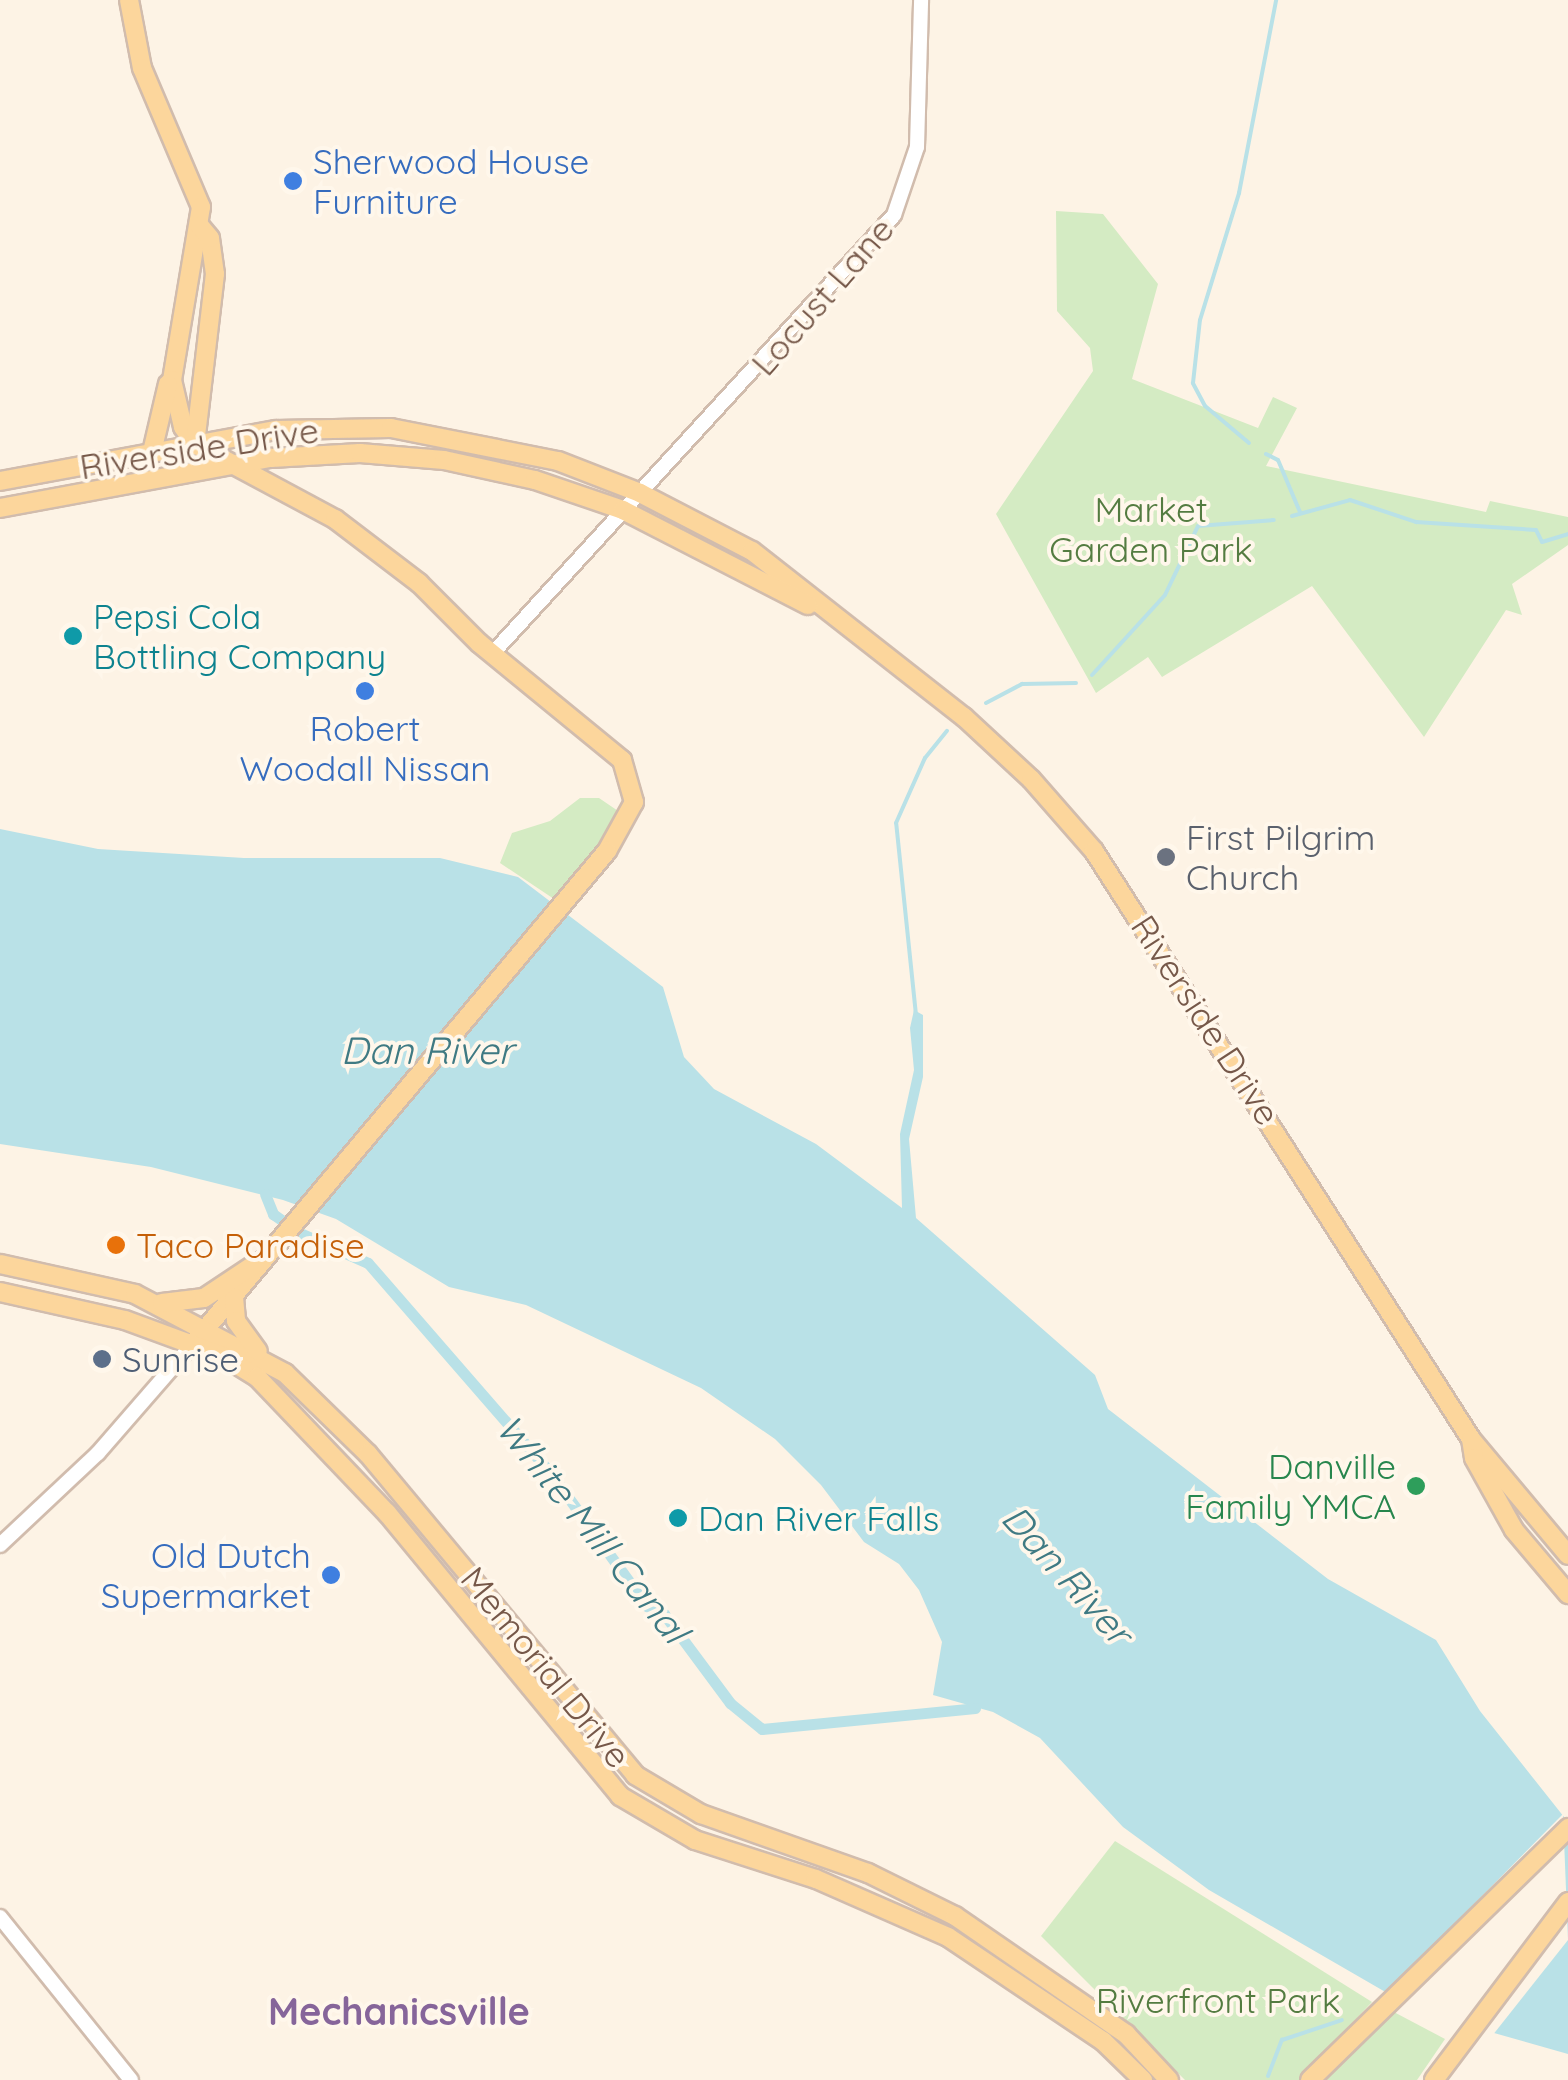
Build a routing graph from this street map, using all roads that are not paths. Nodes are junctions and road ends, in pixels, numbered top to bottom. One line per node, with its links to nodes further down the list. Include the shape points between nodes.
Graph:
1 (128, 0): 3 (main road, via 142,68 190,169)
2 (921, 0): 10 (street, Locust Lane, via 917,147 894,216)
3 (200, 226): 4 (main road, via 188,251); 5 (main road, via 210,238 215,274)
4 (173, 368): 5 (main road); 6 (main road, via 174,402); 7 (main road)
5 (202, 372): 6 (main road)
6 (195, 444): 7 (main road, Riverside Drive); 8 (main road); 10 (main road, Riverside Drive, via 309,428 424,432 558,460)
7 (152, 452): 9 (main road, Riverside Drive)
8 (230, 464): 11 (main road, Riverside Drive); 12 (main road, Riverside Drive, via 320,454 432,459 536,480); 14 (main road, via 335,518 419,583)
9 (0, 481)
10 (640, 492): 12 (street, Locust Lane); 13 (main road, Riverside Drive, via 752,551)
11 (0, 508)
12 (623, 510): 13 (main road, Riverside Drive, via 742,566); 14 (street, Locust Lane)
13 (882, 649): 23 (main road, Riverside Drive, via 997,745 1094,851)
14 (492, 654): 15 (main road, via 622,760 634,802 607,851)
15 (262, 1260): 18 (main road); 19 (main road, via 204,1298)
16 (0, 1264): 19 (main road, Memorial Drive, via 74,1276)
17 (0, 1292): 21 (main road, Memorial Drive, via 106,1314)
18 (234, 1297): 20 (main road); 22 (main road, via 241,1332)
19 (156, 1303): 20 (main road, Memorial Drive)
20 (208, 1328): 21 (main road); 22 (main road, Memorial Drive)
21 (192, 1345): 24 (street, via 98,1453); 32 (main road, Memorial Drive, via 258,1376 324,1442 630,1803 695,1840 833,1885 948,1937 1103,2042)
22 (268, 1362): 33 (main road, Memorial Drive, via 338,1421 635,1775 701,1814 868,1872 955,1916 1126,2034)
23 (1472, 1439): 25 (main road, Riverside Drive); 26 (main road, Riverside Drive, via 1474,1458 1508,1520)
24 (0, 1545)
25 (1568, 1556)
26 (1568, 1594)
27 (1568, 1828): 34 (main road)
28 (1568, 1902): 30 (main road)
29 (0, 1918): 31 (street)
30 (1438, 2073)
31 (131, 2080)
32 (1143, 2080)
33 (1169, 2080)
34 (1310, 2080)

